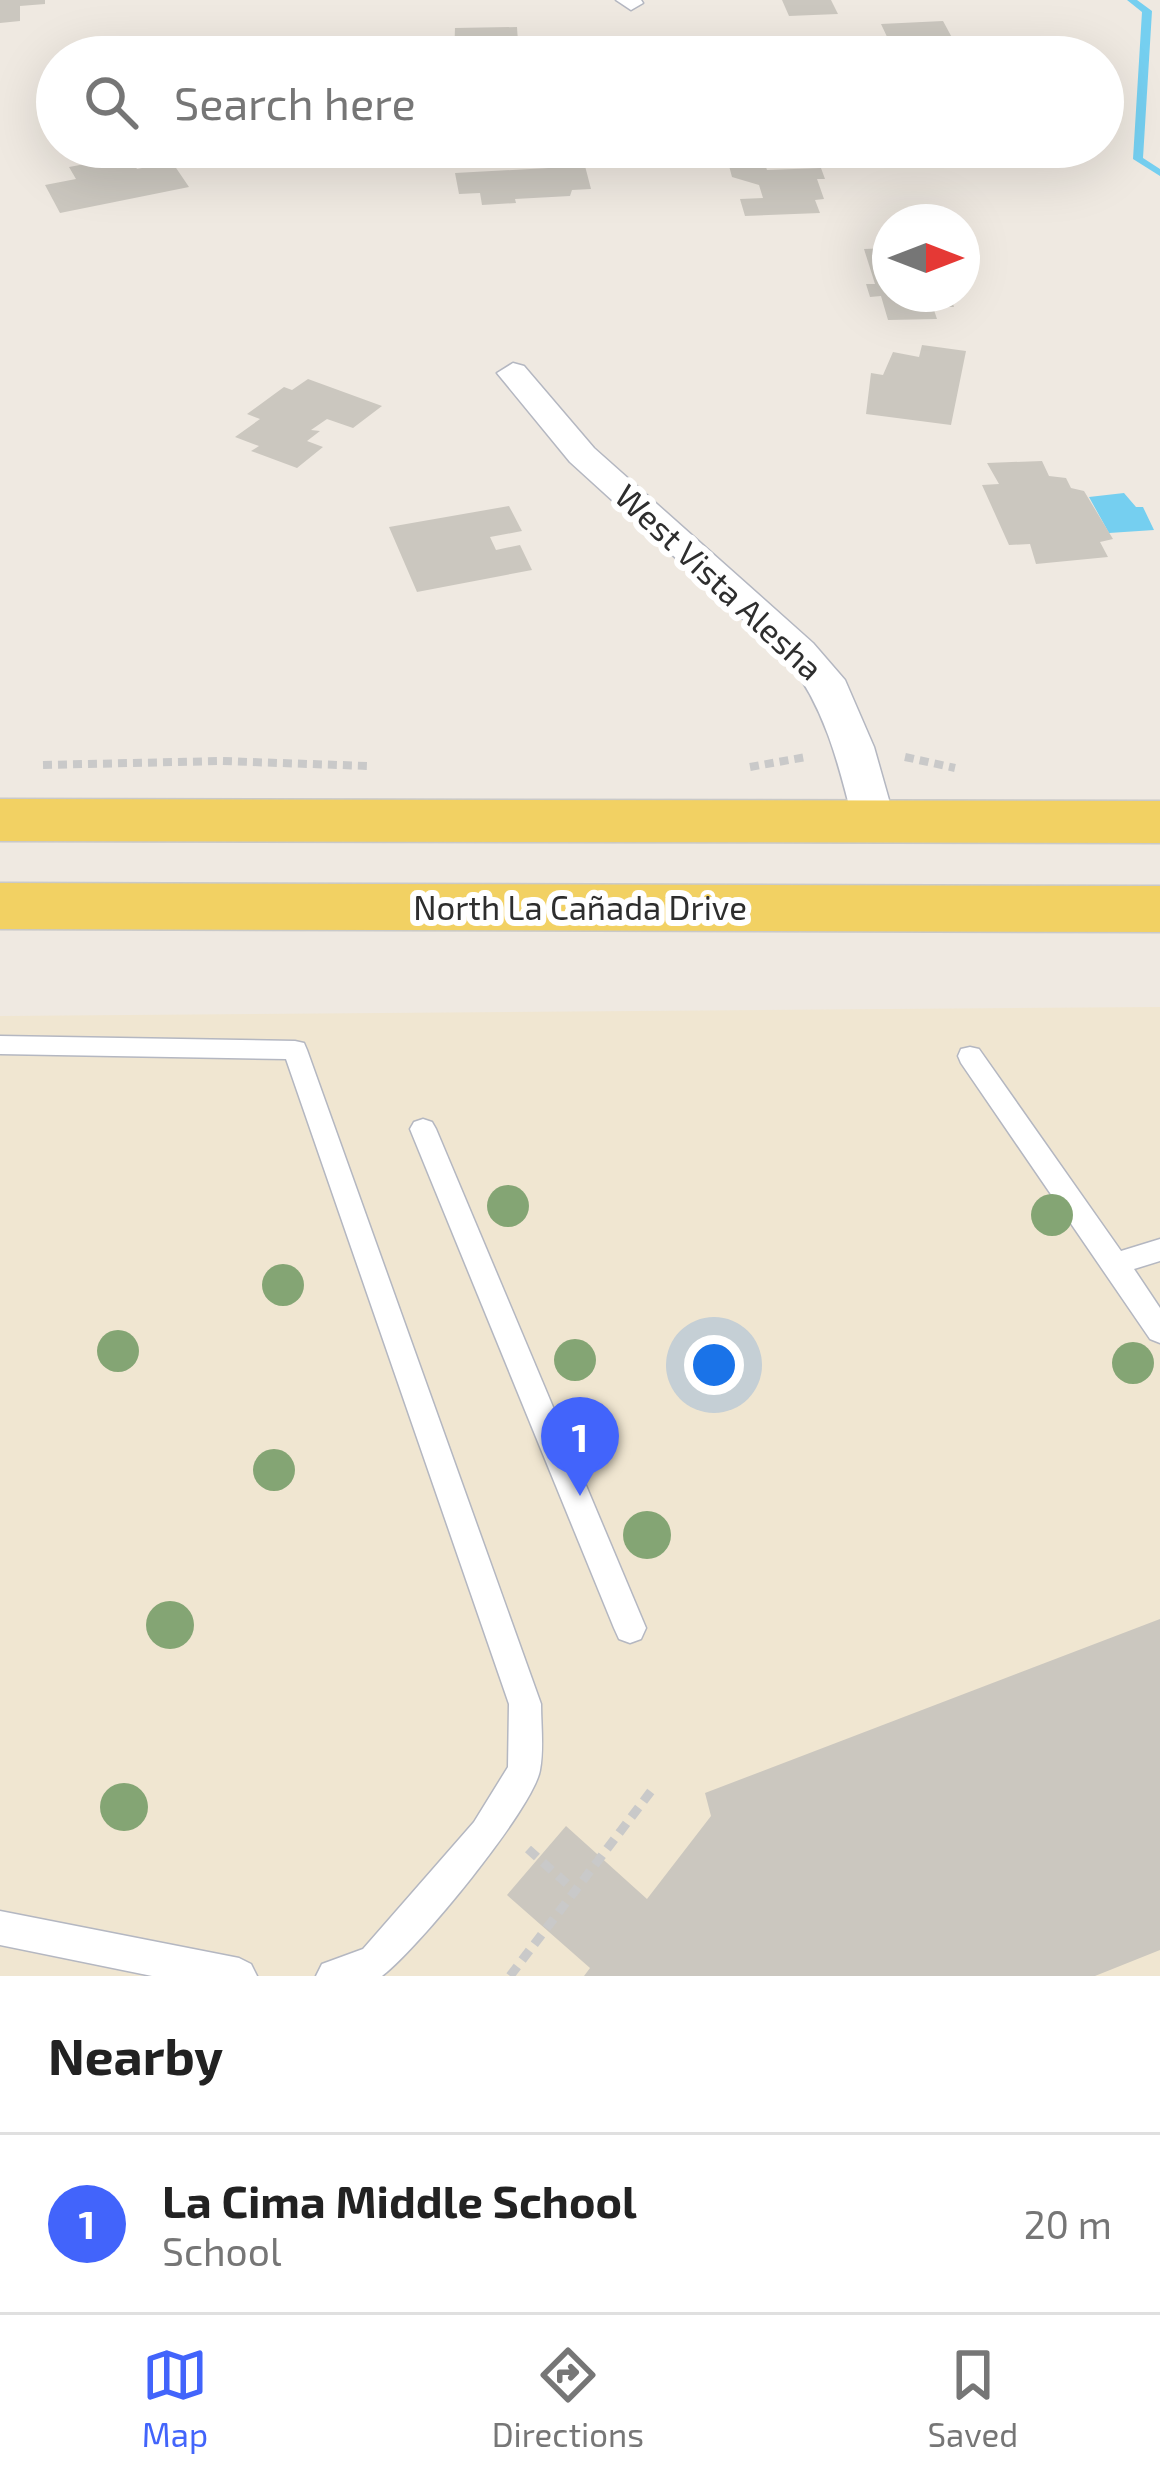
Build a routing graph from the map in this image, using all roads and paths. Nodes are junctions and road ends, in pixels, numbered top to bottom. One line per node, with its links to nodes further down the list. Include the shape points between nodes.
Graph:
1 (513, 373): 2 (street, West Vista Alesha, via 582,454 800,651 831,689)
2 (856, 756): 4 (path); 5 (path); 7 (street, West Vista Alesha)
3 (378, 766): 6 (path, via 239,761)
4 (745, 767)
5 (958, 769)
6 (10, 793): 7 (main road)
7 (874, 821): 8 (main road)
8 (1160, 822)
9 (0, 906): 10 (main road, North La Cañada Drive)
10 (1160, 909)
11 (0, 1045): 23 (lane, via 296,1050 525,1704 524,1771 486,1834 374,1962)
12 (970, 1056): 15 (lane)
13 (423, 1129): 17 (lane)
14 (1160, 1250): 15 (lane)
15 (1115, 1264): 16 (lane)
16 (1160, 1331)
17 (631, 1628)
18 (655, 1786): 20 (path)
19 (528, 1850): 20 (path)
20 (575, 1891): 24 (path)
21 (0, 1928): 22 (lane)
22 (239, 1976)
23 (334, 1976)
24 (510, 1976)

